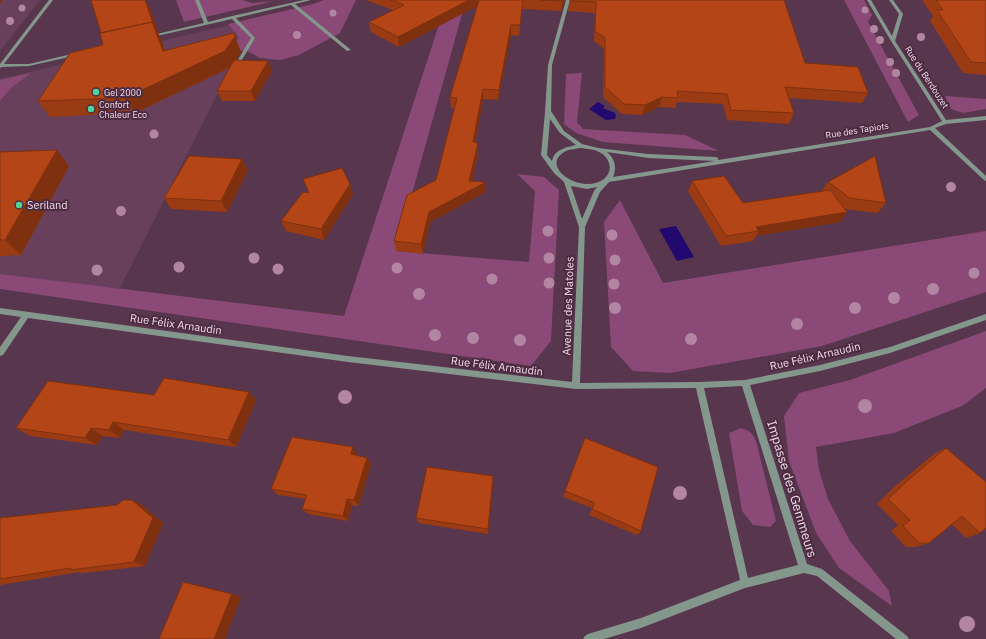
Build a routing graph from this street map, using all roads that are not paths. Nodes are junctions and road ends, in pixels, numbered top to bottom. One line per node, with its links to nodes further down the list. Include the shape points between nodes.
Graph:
1 (51, 0): 14 (street)
2 (197, 0): 9 (street)
3 (309, 0): 7 (street)
4 (568, 0): 16 (street, via 550,65)
5 (869, 0): 11 (street, Rue du Berdouzet)
6 (891, 0): 11 (street, Rue du Berdouzet, via 901,14)
7 (292, 4): 8 (street); 12 (street)
8 (232, 18): 9 (street); 15 (street, via 253,38)
9 (207, 24): 10 (street)
10 (145, 38)
11 (893, 41): 18 (street, Rue du Berdouzet)
12 (349, 50)
13 (83, 52): 14 (street, via 29,65)
14 (1, 67)
15 (233, 70)
16 (548, 112): 20 (street, via 558,129); 23 (street, via 544,155)
17 (986, 118): 18 (street, Rue des Tapiots)
18 (945, 122): 19 (street, Rue des Tapiots)
19 (931, 128): 22 (street, Rue des Tapiots); 24 (street)
20 (581, 146): 21 (street); 23 (street, via 559,153 553,163)
21 (594, 148): 22 (street, Rue des Tapiots, via 648,156); 25 (street, via 602,151 613,162 612,175)
22 (730, 160): 25 (street, Rue des Tapiots)
23 (554, 169): 26 (street)
24 (986, 179)
25 (606, 181): 26 (street, via 592,186); 27 (street, Avenue des Matoles, via 597,191)
26 (567, 182): 27 (street, Avenue des Matoles)
27 (582, 227): 34 (street, Avenue des Matoles)
28 (0, 311): 29 (street, Rue Félix Arnaudin)
29 (27, 314): 31 (street); 34 (street, Rue Félix Arnaudin, via 348,359)
30 (986, 316): 32 (street, Rue Félix Arnaudin, via 890,350 820,368)
31 (0, 353)
32 (745, 383): 33 (street, Rue Félix Arnaudin); 35 (street, Impasse des Gemmeurs)
33 (699, 385): 34 (street, Rue Félix Arnaudin); 36 (street)
34 (576, 386)
35 (804, 568): 36 (street, Impasse des Gemmeurs); 38 (street, Impasse des Gemmeurs, via 819,572)
36 (745, 583): 37 (street, Impasse des Gemmeurs, via 641,623)
37 (588, 639)
38 (904, 639)

